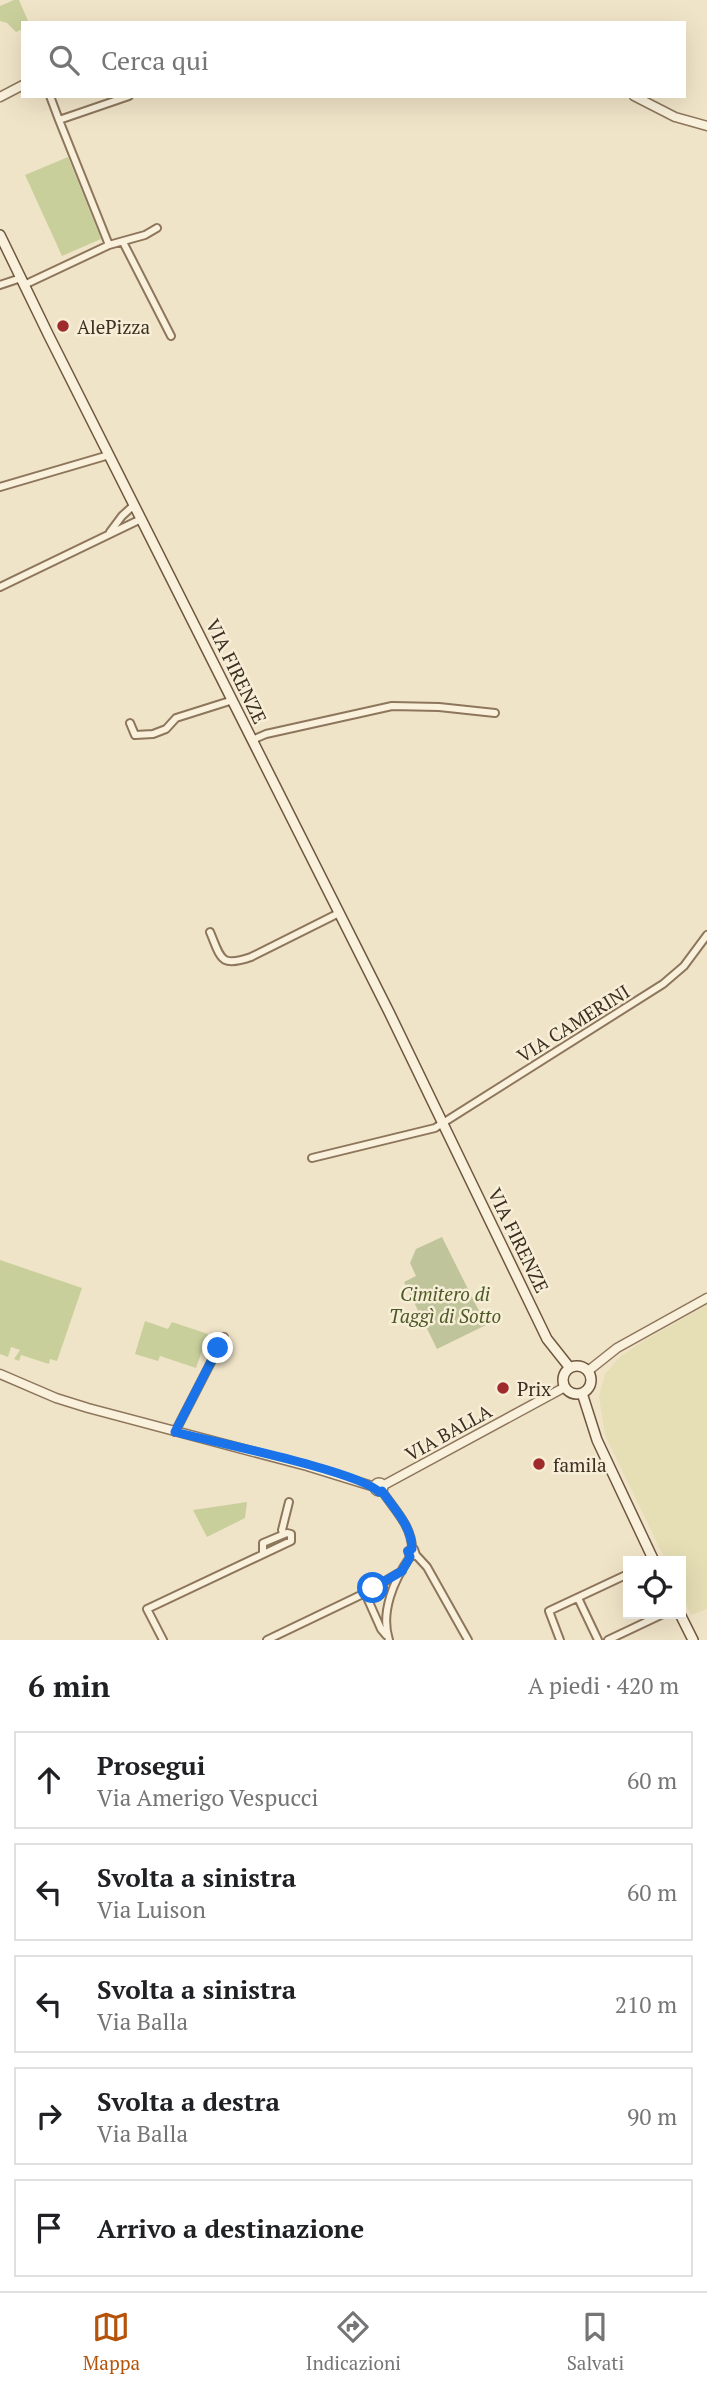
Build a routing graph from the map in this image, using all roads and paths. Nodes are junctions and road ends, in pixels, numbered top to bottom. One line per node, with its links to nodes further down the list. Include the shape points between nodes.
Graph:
1 (21, 86): 2 (street)
2 (0, 97)
3 (51, 98): 6 (street)
4 (123, 98): 6 (street)
5 (638, 98): 7 (street)
6 (59, 120): 11 (street)
7 (707, 126)
8 (157, 228): 10 (street)
9 (0, 235): 12 (main road, VIA FIRENZE)
10 (124, 242): 11 (street); 14 (street)
11 (109, 245): 12 (street)
12 (22, 281): 13 (street); 15 (main road, VIA FIRENZE)
13 (0, 285)
14 (172, 336)
15 (109, 455): 16 (street); 17 (main road, VIA FIRENZE)
16 (0, 487)
17 (134, 505): 18 (main road, VIA FIRENZE); 19 (street)
18 (141, 519): 19 (street); 21 (main road, VIA FIRENZE)
19 (110, 532): 20 (street)
20 (0, 587)
21 (233, 700): 23 (street, via 176,718 153,734 135,735); 24 (main road, VIA FIRENZE)
22 (495, 713): 24 (street, via 391,706)
23 (130, 723)
24 (252, 740): 25 (main road, VIA FIRENZE)
25 (340, 913): 26 (street, via 236,962 221,958); 28 (main road, VIA FIRENZE)
26 (210, 932)
27 (707, 935): 28 (street, VIA CAMERINI, via 684,966 663,984)
28 (443, 1123): 29 (street); 32 (main road, VIA FIRENZE, via 548,1339)
29 (312, 1157)
30 (707, 1298): 33 (street, via 617,1348)
31 (224, 1337): 37 (street)
32 (570, 1368): 33 (main road); 35 (main road, via 564,1374)
33 (588, 1371): 36 (main road, via 590,1384)
34 (0, 1374): 37 (street, via 65,1401)
35 (565, 1387): 36 (main road); 38 (street, VIA BALLA)
36 (582, 1393): 41 (main road, via 597,1440)
37 (175, 1432): 38 (street)
38 (380, 1488): 40 (street, via 406,1525)
39 (289, 1502): 53 (street, via 282,1530 291,1534 291,1541 147,1609)
40 (413, 1553): 42 (street); 55 (street, via 427,1567)
41 (652, 1556)
42 (402, 1571): 44 (street); 45 (street)
43 (623, 1576): 47 (street)
44 (380, 1585): 45 (street); 46 (street)
45 (394, 1590): 49 (street)
46 (365, 1592): 48 (street); 54 (street)
47 (578, 1598): 56 (street, via 549,1611); 57 (street)
48 (370, 1603): 49 (street, via 378,1613); 52 (street)
49 (386, 1614): 52 (street)
50 (652, 1619): 58 (street)
51 (682, 1619): 59 (main road)
52 (388, 1638)
53 (163, 1640)
54 (267, 1640)
55 (468, 1640)
56 (559, 1640)
57 (598, 1640)
58 (608, 1640)
59 (693, 1640)

